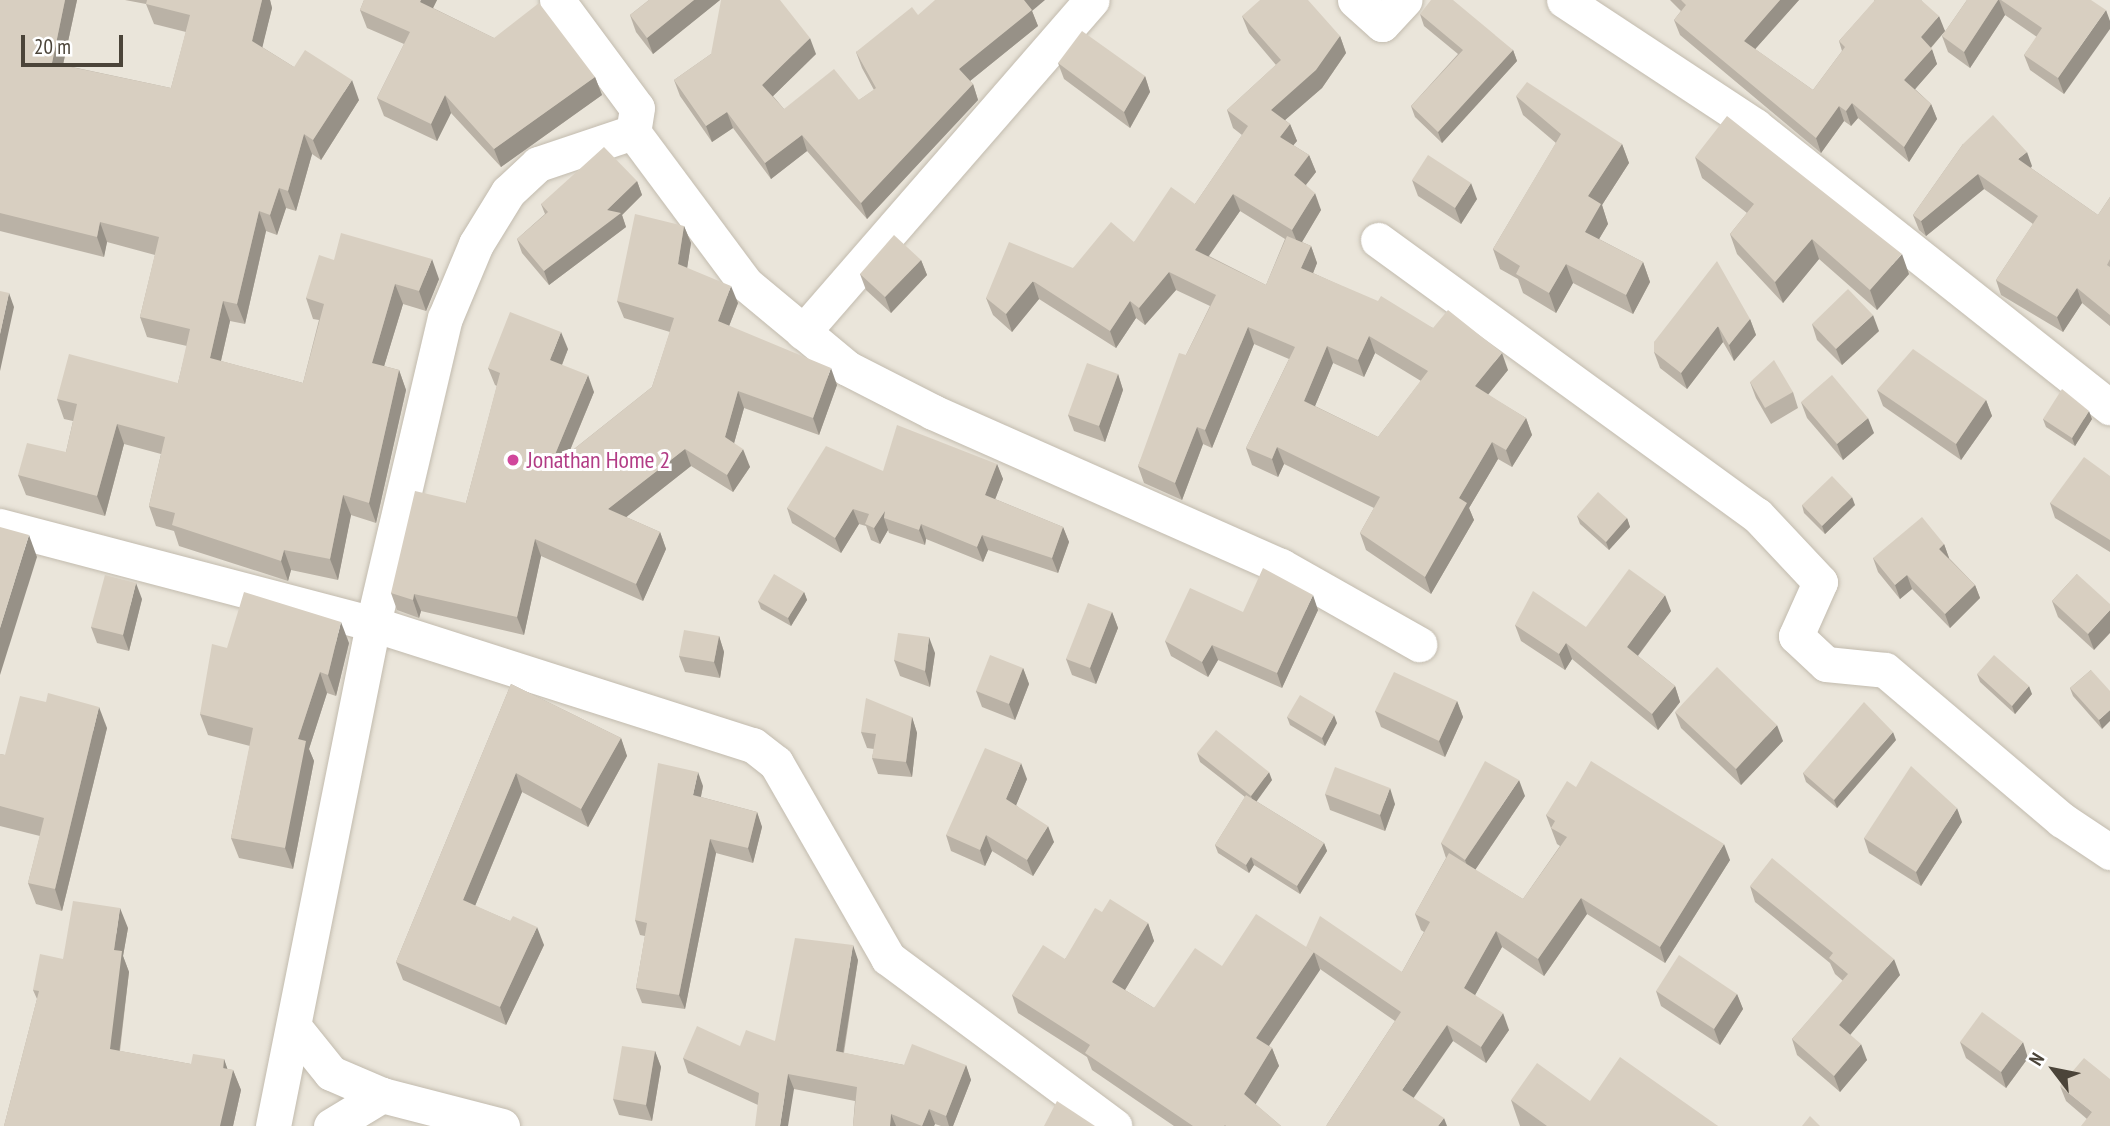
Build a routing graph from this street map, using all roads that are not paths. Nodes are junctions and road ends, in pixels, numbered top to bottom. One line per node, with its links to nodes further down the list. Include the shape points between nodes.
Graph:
1 (556, 0): 6 (street, via 637,108)
2 (1093, 0): 8 (street)
3 (1355, 0): 4 (street, via 1382,24)
4 (1404, 0)
5 (1586, 6): 9 (street, via 1755,126)
6 (633, 132): 8 (street, via 746,284); 11 (street, via 538,164 508,192 476,244 445,318)
7 (1378, 240): 13 (street, via 1757,515 1820,582 1796,636 1826,664 1885,670 2062,820)
8 (803, 332): 12 (street, via 847,368 933,412 1281,566)
9 (2110, 407)
10 (0, 526): 11 (street)
11 (373, 624): 14 (street); 19 (street, via 753,745 776,763 888,958)
12 (1419, 644)
13 (2110, 852)
14 (294, 1027): 15 (street, via 331,1073); 16 (street)
15 (382, 1095): 17 (street); 18 (street)
16 (273, 1126)
17 (331, 1126)
18 (502, 1126)
19 (1114, 1126)

